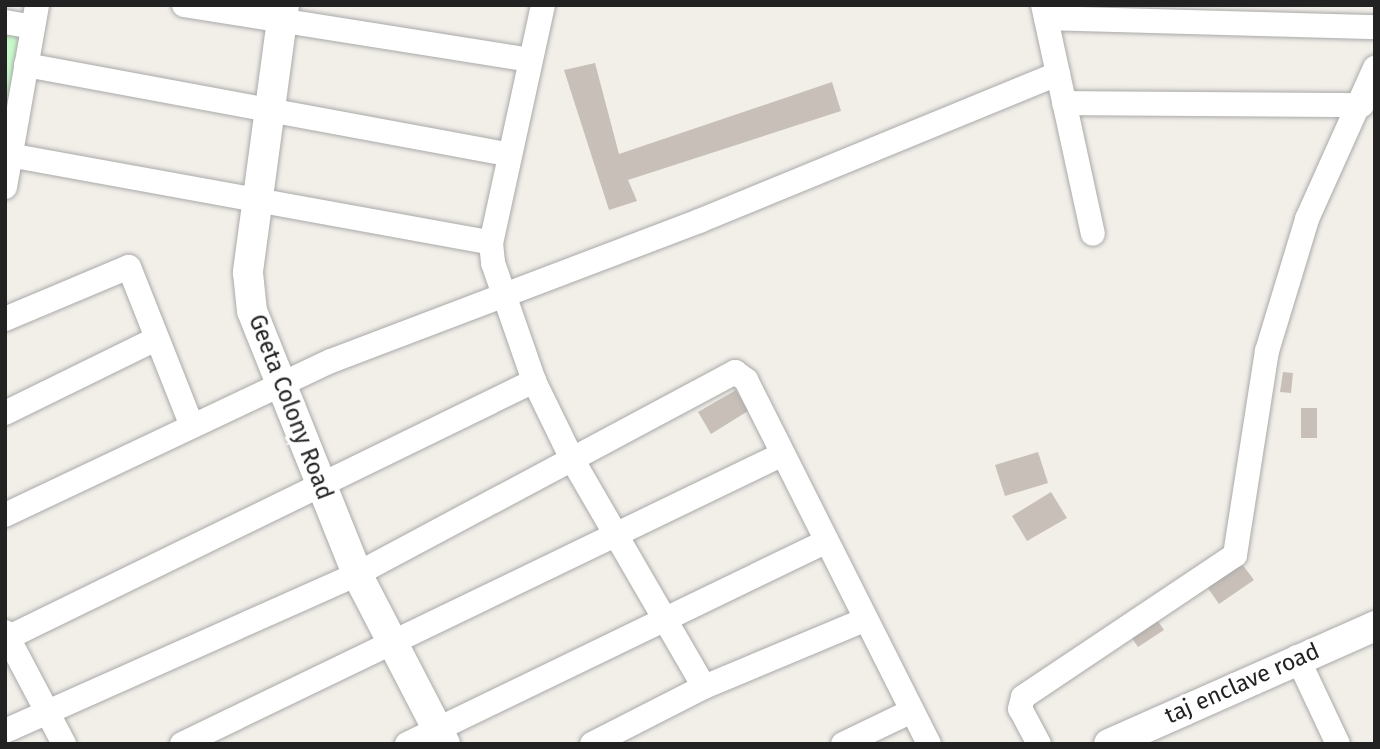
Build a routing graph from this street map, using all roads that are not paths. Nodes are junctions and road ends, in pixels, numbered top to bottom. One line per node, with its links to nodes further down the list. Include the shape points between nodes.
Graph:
1 (184, 5): 4 (street)
2 (543, 5): 8 (street)
3 (1045, 12): 7 (street); 11 (street)
4 (282, 15): 8 (street); 14 (street, Geeta Colony Road)
5 (35, 16): 6 (street); 9 (street)
6 (5, 22)
7 (1375, 27)
8 (531, 60): 16 (street)
9 (26, 65): 14 (street); 15 (street)
10 (1375, 68): 13 (street)
11 (1058, 74): 12 (street); 21 (street, via 699,221)
12 (1064, 103): 13 (street); 19 (street)
13 (1362, 105): 52 (street, via 1307,219 1267,351 1235,555 1023,697 1020,709)
14 (267, 110): 16 (street); 18 (street, Geeta Colony Road)
15 (9, 155): 17 (street); 18 (street)
16 (510, 155): 20 (street)
17 (5, 187)
18 (256, 200): 20 (street); 25 (street, Geeta Colony Road, via 248,273 252,311)
19 (1093, 233)
20 (491, 243): 21 (street)
21 (501, 293): 24 (street); 25 (street)
22 (5, 319): 23 (street, via 129,267)
23 (156, 339): 26 (street); 27 (street)
24 (534, 381): 29 (street); 30 (street)
25 (278, 387): 27 (street); 30 (street, Geeta Colony Road)
26 (5, 413)
27 (192, 426): 31 (street)
28 (781, 456): 29 (street, via 746,380 734,372); 32 (street); 33 (street)
29 (572, 459): 32 (street); 34 (street)
30 (320, 484): 34 (street, Geeta Colony Road); 38 (street)
31 (5, 516)
32 (618, 533): 35 (street); 39 (street)
33 (826, 541): 35 (street); 36 (street)
34 (357, 574): 39 (street, Geeta Colony Road); 43 (street)
35 (669, 619): 41 (street); 45 (street)
36 (864, 620): 41 (street); 42 (street)
37 (1375, 626): 40 (street, taj enclave road)
38 (6, 636): 43 (street)
39 (395, 640): 45 (street, Geeta Colony Road); 47 (street)
40 (1297, 657): 53 (street, taj enclave road); 54 (street)
41 (704, 687): 49 (street)
42 (912, 711): 50 (street); 51 (street)
43 (48, 713): 44 (street); 46 (street)
44 (5, 732)
45 (442, 737): 48 (street)
46 (64, 744)
47 (182, 744)
48 (407, 744)
49 (592, 744)
50 (843, 744)
51 (929, 744)
52 (1039, 744)
53 (1109, 744)
54 (1338, 744)

